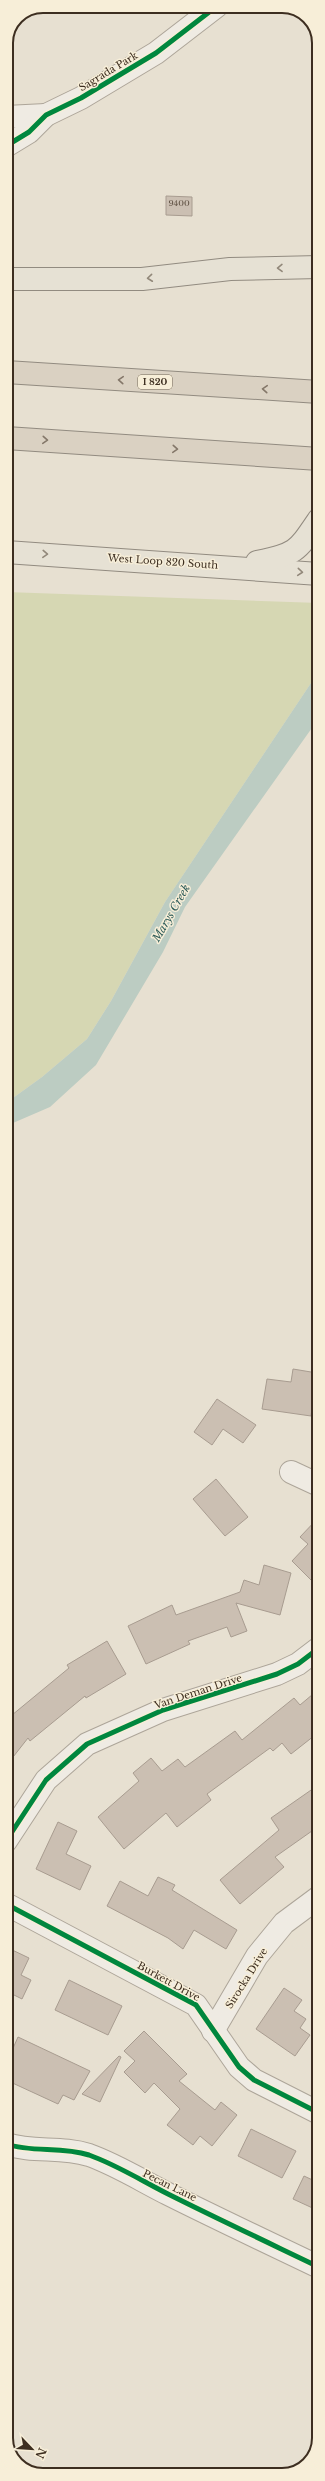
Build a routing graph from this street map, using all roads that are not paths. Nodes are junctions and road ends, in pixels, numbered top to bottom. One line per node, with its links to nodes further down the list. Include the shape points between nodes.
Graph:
1 (207, 13): 2 (street, Sagrada Park, via 156,53 81,98)
2 (46, 115): 3 (street, Sagrada Park); 4 (street, Sagrada Park, via 29,132)
3 (13, 116)
4 (13, 142)
5 (312, 268): 6 (main road, one-way to 6, via 230,269 142,278)
6 (13, 279)
7 (13, 372): 8 (highway, I 820, one-way to 7)
8 (311, 392)
9 (13, 438): 10 (highway, one-way to 10)
10 (312, 458)
11 (312, 529): 13 (main road, via 302,544 289,555)
12 (13, 552): 13 (main road, West Loop 820 South, one-way to 13)
13 (236, 566): 14 (main road, West Loop 820 South, one-way to 14)
14 (312, 573)
15 (291, 1472): 16 (street)
16 (312, 1482)
17 (312, 1653): 18 (street, Van Deman Drive, via 298,1664 277,1674 163,1710 87,1744 46,1780)
18 (13, 1830)
19 (312, 1902): 21 (street, Sirocka Drive, via 284,1923 257,1956)
20 (13, 1908): 21 (street, Burkett Drive, via 196,2005)
21 (213, 2031): 22 (street, Burkett Drive, via 239,2067 254,2080)
22 (312, 2109)
23 (13, 2146): 24 (street, Pecan Lane, via 23,2149 64,2149 111,2164)
24 (312, 2263)

